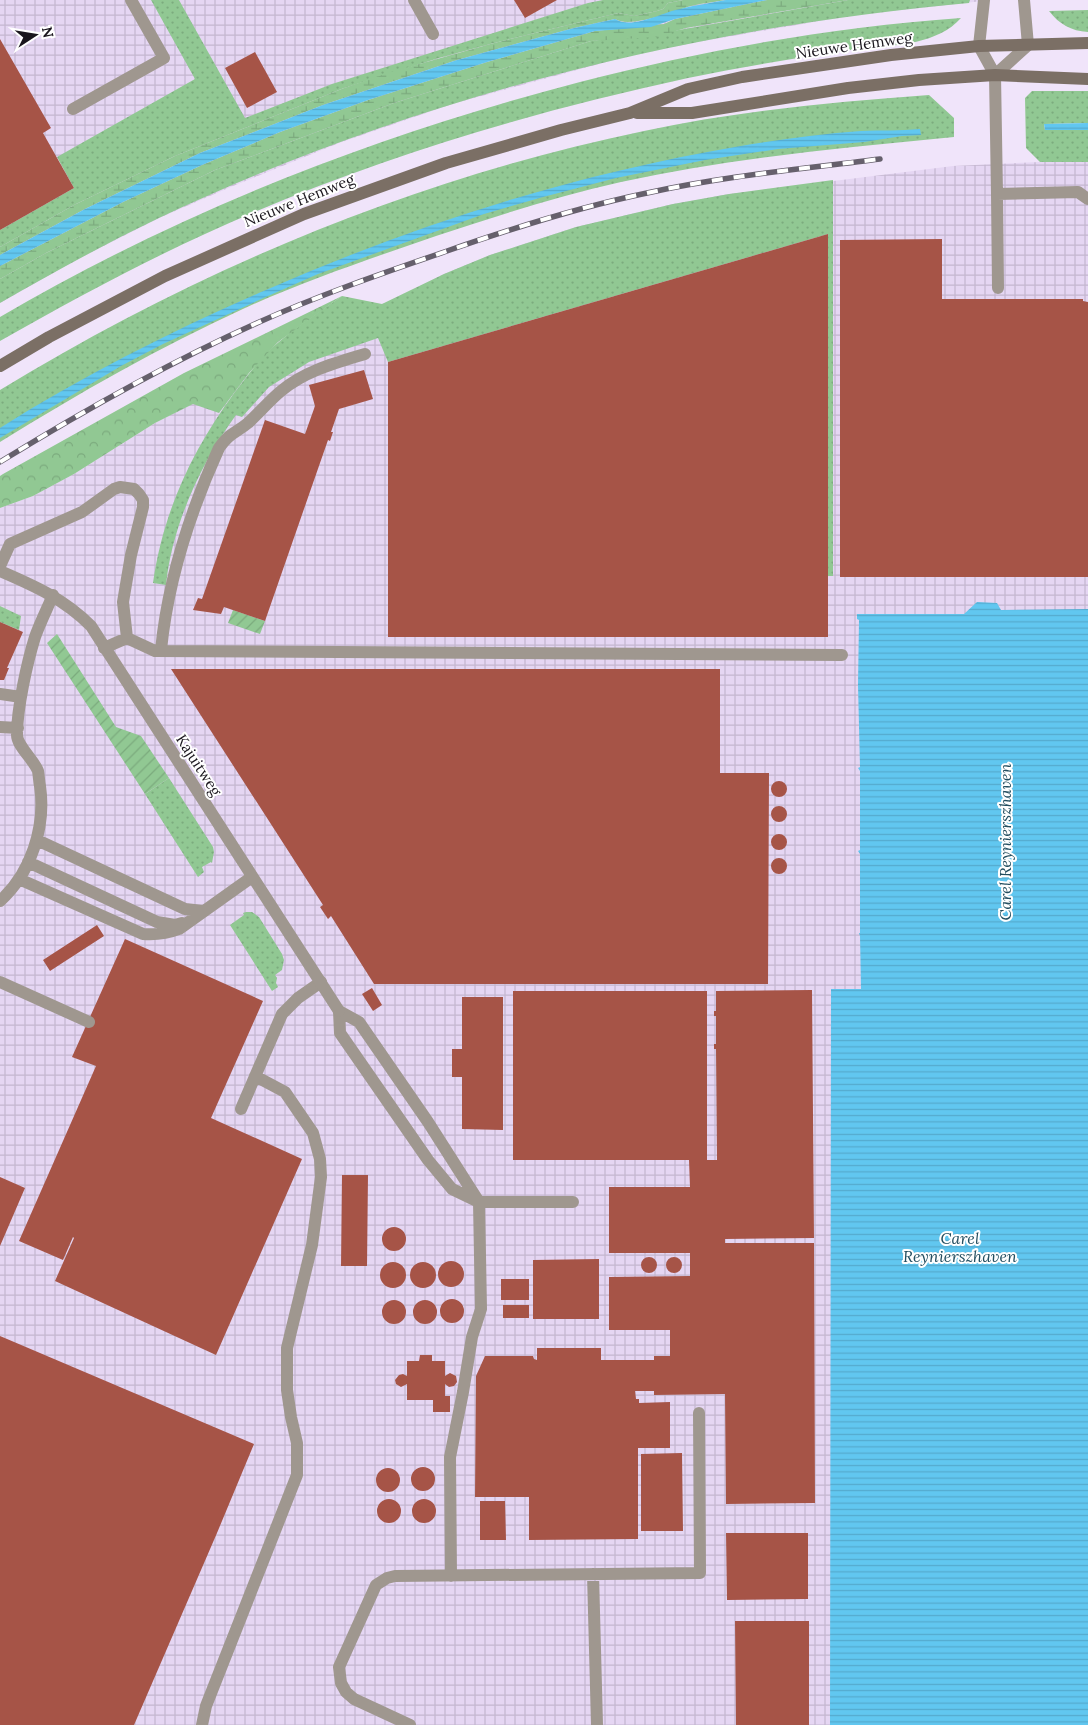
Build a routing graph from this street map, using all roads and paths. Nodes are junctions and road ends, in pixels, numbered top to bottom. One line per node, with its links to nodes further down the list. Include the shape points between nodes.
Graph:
1 (131, 0): 11 (street, via 164,58)
2 (414, 0): 5 (street)
3 (984, 0): 8 (street)
4 (1024, 0): 7 (street)
5 (433, 34)
6 (1088, 43): 7 (main road, Nieuwe Hemweg)
7 (1028, 44): 8 (main road, Nieuwe Hemweg); 9 (street)
8 (979, 46): 9 (street); 12 (main road, Nieuwe Hemweg, via 837,62 742,77 688,89)
9 (995, 75): 10 (main road, Nieuwe Hemweg); 12 (main road, Nieuwe Hemweg, via 848,88 692,113); 13 (street)
10 (1088, 79)
11 (73, 109)
12 (630, 113): 17 (main road, Nieuwe Hemweg, via 446,163 304,214 165,276)
13 (997, 194): 14 (street, via 1078,192); 15 (street)
14 (1088, 199)
15 (998, 288)
16 (364, 354): 23 (street, via 298,379 246,425 226,438 219,448 184,537 164,620)
17 (0, 366)
18 (0, 566): 21 (street, via 10,544 82,512 120,487 134,489 143,500 143,507 130,555 123,602)
19 (0, 571): 20 (street, Kajuitweg)
20 (53, 595): 22 (street, Kajuitweg, via 91,626); 26 (street, via 35,637)
21 (126, 638): 22 (street); 23 (street)
22 (104, 648): 31 (street, Kajuitweg)
23 (161, 650): 24 (street)
24 (842, 655)
25 (0, 694): 26 (street)
26 (21, 697): 28 (street)
27 (0, 727): 28 (street)
28 (18, 728): 29 (street, via 17,737 38,771 41,814)
29 (37, 840): 30 (street); 34 (street, via 185,909)
30 (28, 862): 32 (street); 35 (street, via 157,922 175,925)
31 (252, 877): 34 (street); 37 (street, Kajuitweg)
32 (19, 878): 33 (street); 35 (street, via 143,934 167,933)
33 (0, 901)
34 (204, 911): 35 (street)
35 (188, 922)
36 (0, 982): 39 (street)
37 (321, 982): 38 (street, Kajuitweg); 40 (street, via 282,1014)
38 (339, 1011): 42 (street, via 359,1022); 42 (street, via 340,1033 428,1160 452,1189)
39 (89, 1022)
40 (255, 1076): 41 (street); 47 (street, via 285,1092 313,1133 321,1177 312,1245 287,1348 287,1390 298,1443 296,1475)
41 (241, 1109)
42 (479, 1202): 43 (street); 46 (street, via 481,1309 472,1337 450,1457)
43 (573, 1202)
44 (699, 1413): 45 (street, via 700,1574)
45 (593, 1574): 46 (street); 49 (street)
46 (452, 1576): 48 (street, via 395,1576 380,1581 372,1590 339,1667 346,1692)
47 (202, 1725)
48 (410, 1725)
49 (597, 1725)

